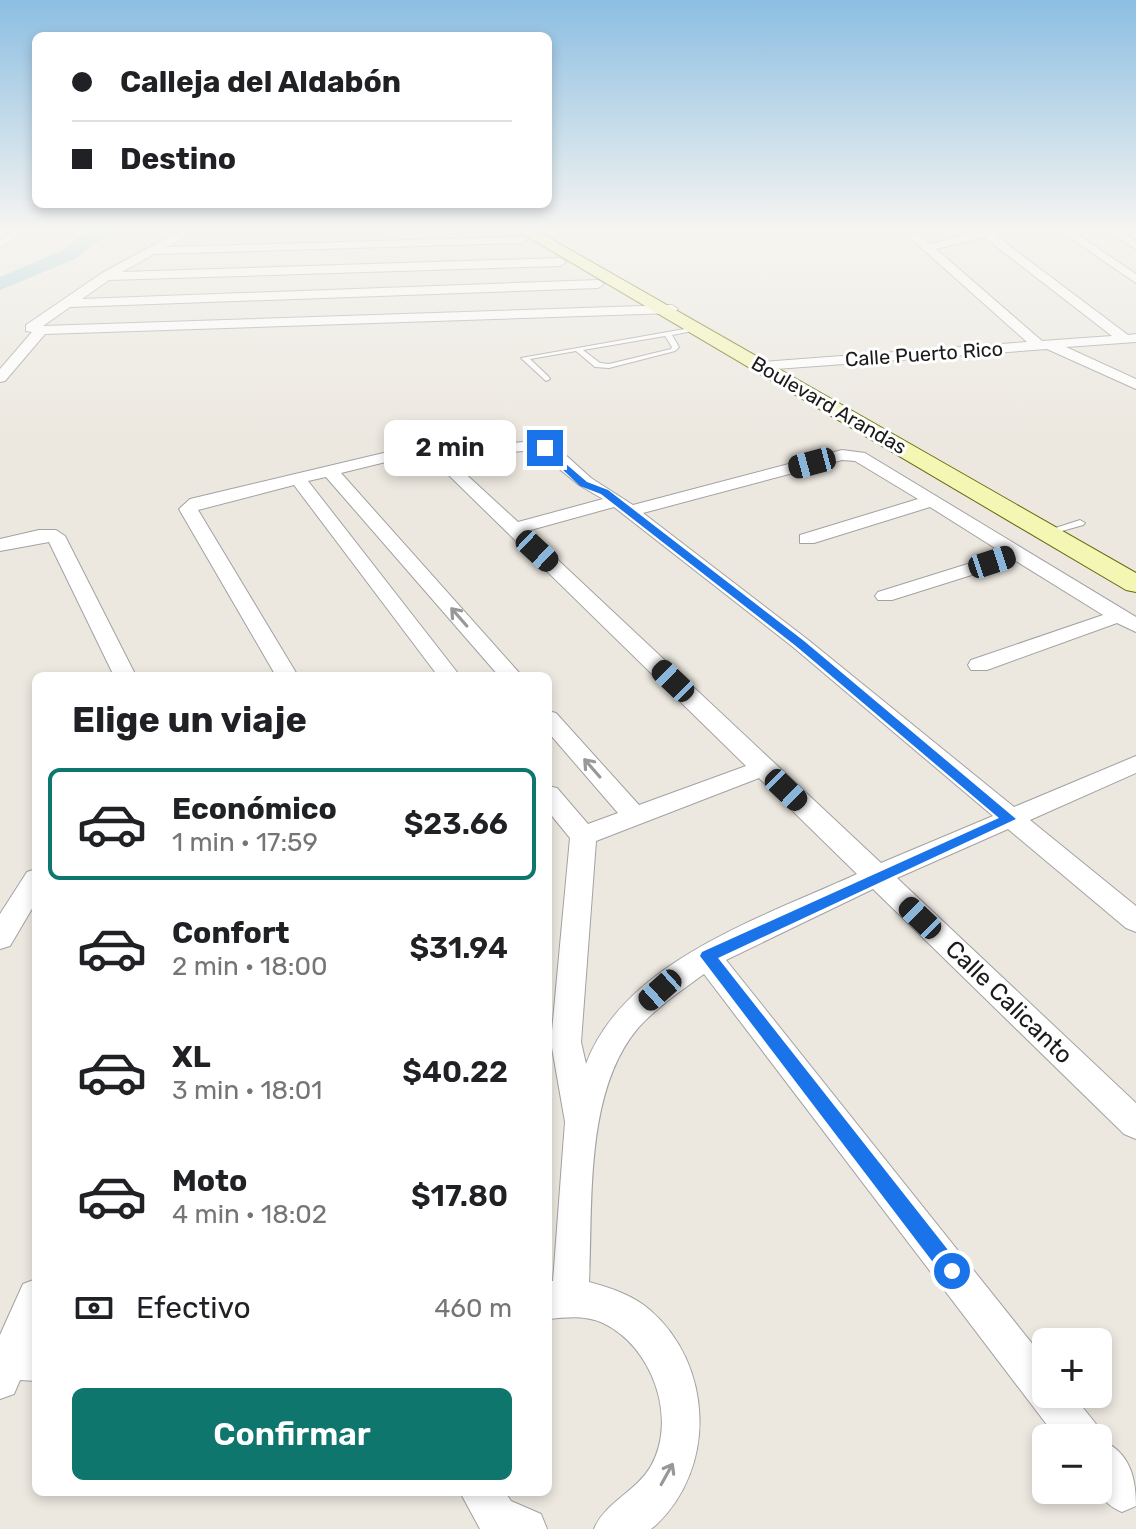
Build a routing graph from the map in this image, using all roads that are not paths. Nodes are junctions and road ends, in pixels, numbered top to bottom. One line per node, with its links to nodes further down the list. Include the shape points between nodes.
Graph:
1 (68, 299): 7 (street)
2 (163, 299): 7 (street)
3 (338, 299): 9 (street)
4 (649, 299): 8 (main road, Boulevard Arandas)
5 (989, 299): 14 (street)
6 (1077, 299): 13 (street)
7 (62, 303): 11 (street, via 31,328)
8 (667, 309): 9 (street); 10 (main road, Boulevard Arandas); 16 (main road, Boulevard Arandas)
9 (335, 321): 11 (street)
10 (696, 329): 12 (lane); 16 (main road, Boulevard Arandas)
11 (41, 330): 17 (street)
12 (668, 335): 15 (lane); 15 (lane, via 673,350 609,366 598,365)
13 (1130, 338): 14 (street, Calle Puerto Rico)
14 (1044, 345): 16 (street, Calle Puerto Rico); 19 (street)
15 (577, 349): 18 (lane, via 525,358)
16 (765, 366): 27 (main road, Boulevard Arandas)
17 (0, 378)
18 (546, 379)
19 (1136, 385)
20 (392, 456): 21 (street)
21 (330, 471): 22 (street); 28 (street)
22 (298, 479): 31 (street); 39 (street, via 188,509)
23 (931, 501): 24 (street, via 851,455); 29 (street); 32 (street)
24 (623, 506): 26 (street); 26 (street, Calle Calicanto, via 584,484 545,448 532,445 438,457); 47 (street, via 800,643)
25 (1080, 523): 27 (lane)
26 (514, 529): 44 (street, Calle Calicanto)
27 (1052, 531): 33 (main road, Boulevard Arandas); 34 (main road, Boulevard Arandas)
28 (388, 537): 31 (street); 41 (street, one-way to 28)
29 (807, 539)
30 (0, 545): 38 (street, via 56,536)
31 (350, 546): 40 (street)
32 (1018, 554): 35 (street); 36 (street)
33 (1136, 576)
34 (1136, 584)
35 (885, 596)
36 (1128, 621): 37 (street)
37 (979, 665)
38 (123, 672)
39 (285, 672)
40 (445, 672)
41 (507, 672)
42 (552, 723): 46 (street, one-way to 42)
43 (1136, 764): 47 (street)
44 (763, 768): 46 (street); 49 (street, Calle Calicanto)
45 (552, 799): 48 (street)
46 (636, 818): 48 (street)
47 (1010, 819): 49 (street); 51 (street)
48 (583, 836): 54 (street, via 566,1042)
49 (877, 876): 53 (street); 55 (street, Calle Calicanto)
50 (32, 886): 52 (street)
51 (1136, 921)
52 (0, 938)
53 (707, 956): 54 (street, via 627,1020 604,1057); 59 (street)
54 (581, 1122): 56 (street)
55 (1136, 1124)
56 (559, 1298): 64 (street, one-way to 56, via 646,1509 673,1466 682,1417 673,1369 647,1331 612,1305)
57 (32, 1308): 58 (street)
58 (11, 1365)
59 (1032, 1374)
60 (1059, 1408): 61 (street)
61 (1071, 1424)
62 (484, 1496): 63 (street, via 496,1516)
63 (526, 1529)
64 (615, 1529)

